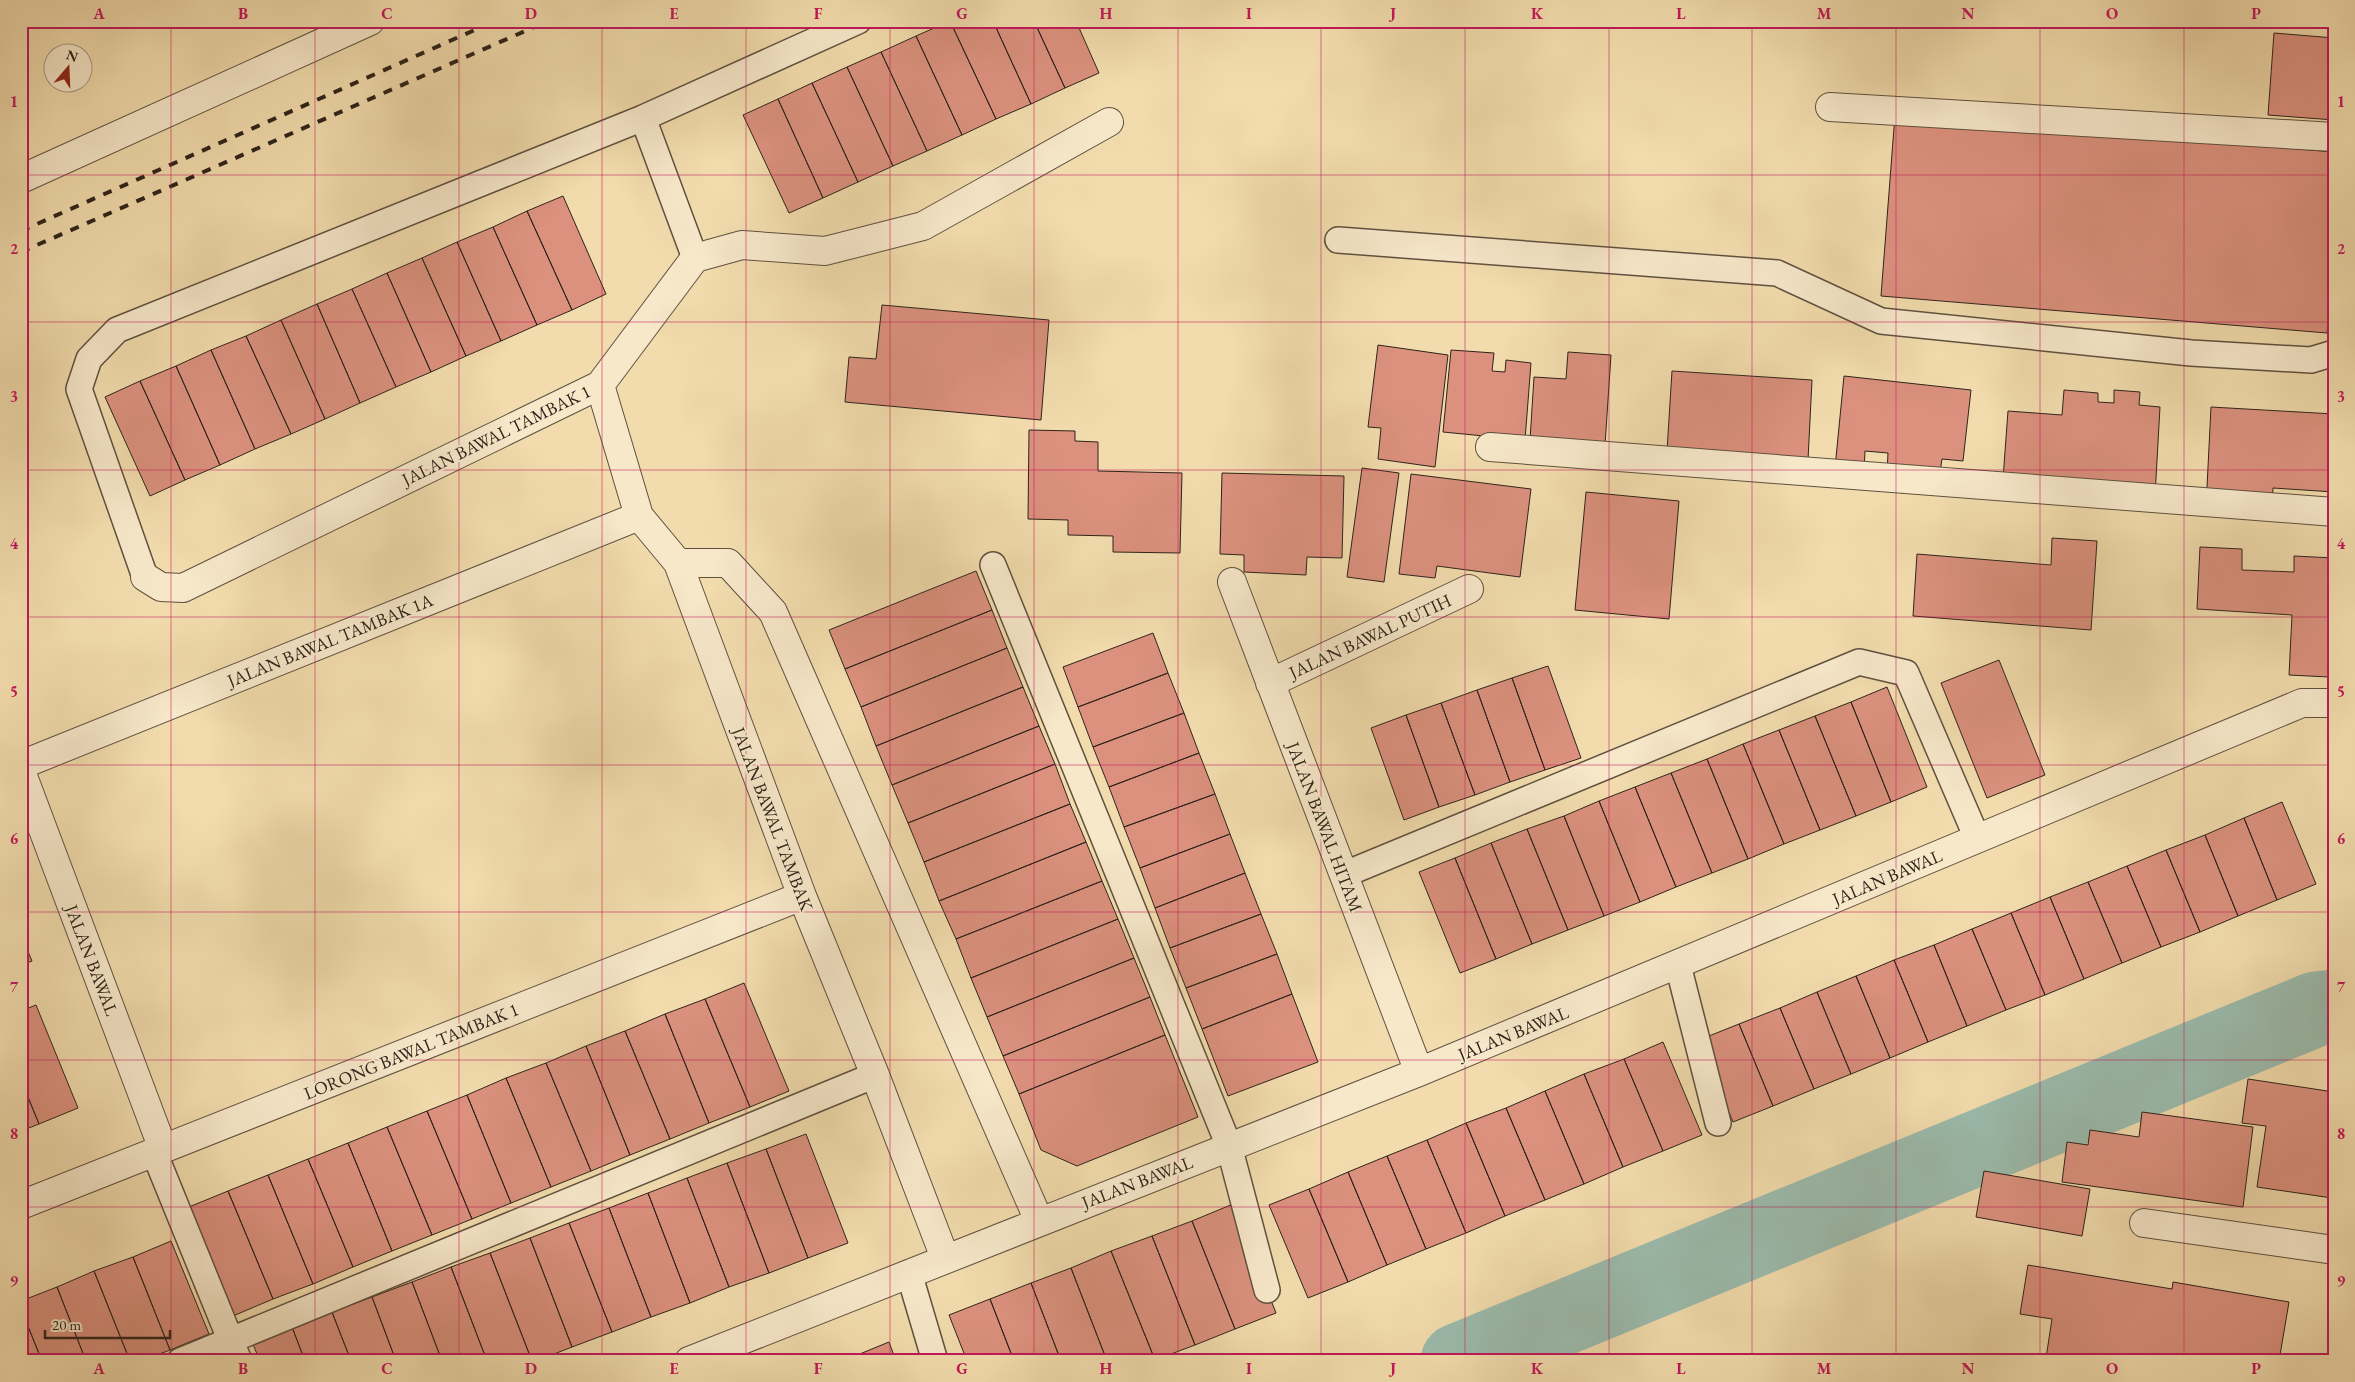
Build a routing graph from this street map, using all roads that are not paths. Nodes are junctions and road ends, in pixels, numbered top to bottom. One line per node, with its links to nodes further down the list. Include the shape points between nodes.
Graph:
1 (370, 21): 7 (street)
2 (858, 21): 4 (lane)
3 (1830, 107): 6 (street)
4 (644, 118): 9 (lane); 17 (lane, via 118,330 89,358 80,389)
5 (1109, 122): 9 (street, via 923,226 825,251 742,245)
6 (2334, 137)
7 (21, 179)
8 (1338, 240): 10 (lane, via 1777,273 1882,321 2191,353 2311,360)
9 (695, 258): 11 (street, JALAN BAWAL TAMBAK 1)
10 (2334, 352)
11 (600, 385): 14 (street, JALAN BAWAL TAMBAK); 17 (street, JALAN BAWAL TAMBAK 1, via 184,588 161,587)
12 (1490, 448): 13 (street)
13 (2334, 512)
14 (639, 516): 15 (street, JALAN BAWAL TAMBAK); 22 (street, JALAN BAWAL TAMBAK 1A)
15 (678, 563): 26 (street, JALAN BAWAL TAMBAK); 34 (street, via 728,563 773,612)
16 (993, 566): 31 (lane)
17 (145, 577)
18 (1232, 582): 20 (street, JALAN BAWAL HITAM)
19 (1470, 589): 20 (street, JALAN BAWAL PUTIH)
20 (1270, 683): 25 (street, JALAN BAWAL HITAM)
21 (2334, 703): 24 (street, JALAN BAWAL, via 2302,703)
22 (21, 764)
23 (21, 771): 32 (street, JALAN BAWAL)
24 (1977, 838): 25 (lane, via 1906,673 1859,662); 27 (street, JALAN BAWAL)
25 (1343, 875): 28 (street, JALAN BAWAL HITAM)
26 (802, 896): 29 (street, JALAN BAWAL TAMBAK); 32 (street, LORONG BAWAL TAMBAK 1)
27 (1678, 965): 28 (street, JALAN BAWAL); 30 (lane)
28 (1418, 1072): 31 (street, JALAN BAWAL)
29 (875, 1075): 37 (street, JALAN BAWAL TAMBAK); 40 (lane)
30 (1718, 1123)
31 (1229, 1146): 34 (street, JALAN BAWAL); 39 (lane)
32 (158, 1151): 33 (street, LORONG BAWAL TAMBAK 1); 40 (lane)
33 (21, 1205)
34 (1039, 1221): 37 (street, JALAN BAWAL)
35 (2144, 1223): 36 (street)
36 (2334, 1250)
37 (945, 1258): 38 (street, JALAN BAWAL)
38 (909, 1273): 42 (street, JALAN BAWAL); 43 (lane)
39 (1267, 1290)
40 (234, 1350): 41 (lane)
41 (180, 1361)
42 (689, 1361)
43 (935, 1361)

